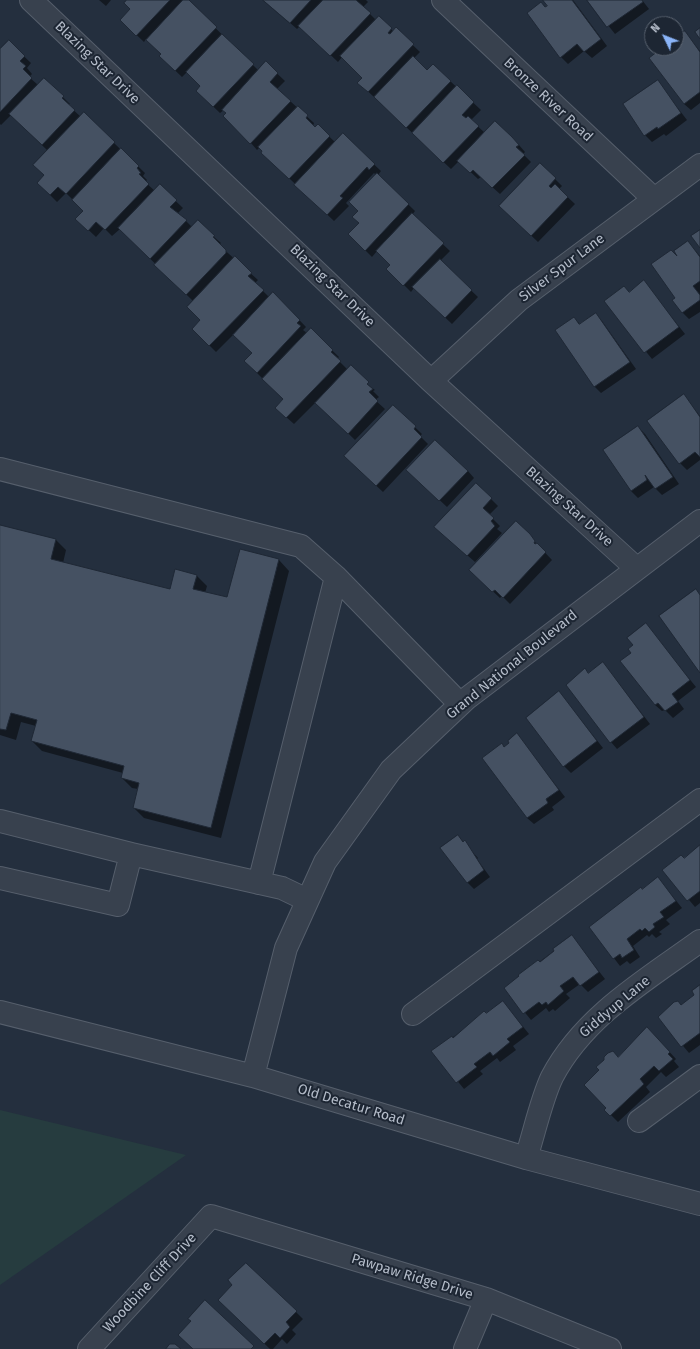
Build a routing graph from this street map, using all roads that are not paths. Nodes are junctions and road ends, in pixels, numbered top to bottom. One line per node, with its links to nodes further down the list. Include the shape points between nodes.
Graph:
1 (31, 0): 5 (street, Blazing Star Drive)
2 (454, 4): 4 (street, Bronze River Road)
3 (700, 165): 4 (street, Silver Spur Lane)
4 (654, 199): 5 (street, Silver Spur Lane, via 519,300)
5 (431, 381): 8 (street, Blazing Star Drive)
6 (0, 469): 9 (street, via 301,546)
7 (700, 521): 8 (street, Grand National Boulevard)
8 (636, 568): 10 (street, Grand National Boulevard)
9 (336, 577): 10 (street); 15 (street)
10 (460, 704): 16 (street, Grand National Boulevard, via 391,770 325,862)
11 (700, 800): 19 (street)
12 (0, 821): 13 (street)
13 (131, 854): 14 (street, via 118,905); 15 (street)
14 (0, 878)
15 (259, 883): 16 (street, via 282,888)
16 (307, 900): 20 (street, Grand National Boulevard, via 286,948)
17 (700, 940): 23 (street, Giddyup Lane, via 618,1001 586,1029 568,1050 552,1079)
18 (0, 1012): 20 (street, Old Decatur Road)
19 (414, 1014)
20 (254, 1076): 23 (street, Old Decatur Road)
21 (700, 1076): 22 (street)
22 (639, 1121)
23 (526, 1158): 24 (street, Old Decatur Road)
24 (700, 1204)
25 (211, 1216): 26 (street, Pawpaw Ridge Drive); 27 (street, Woodbine Cliff Drive)
26 (486, 1299): 28 (street); 29 (street, Pawpaw Ridge Drive)
27 (89, 1349)
28 (465, 1349)
29 (610, 1349)

